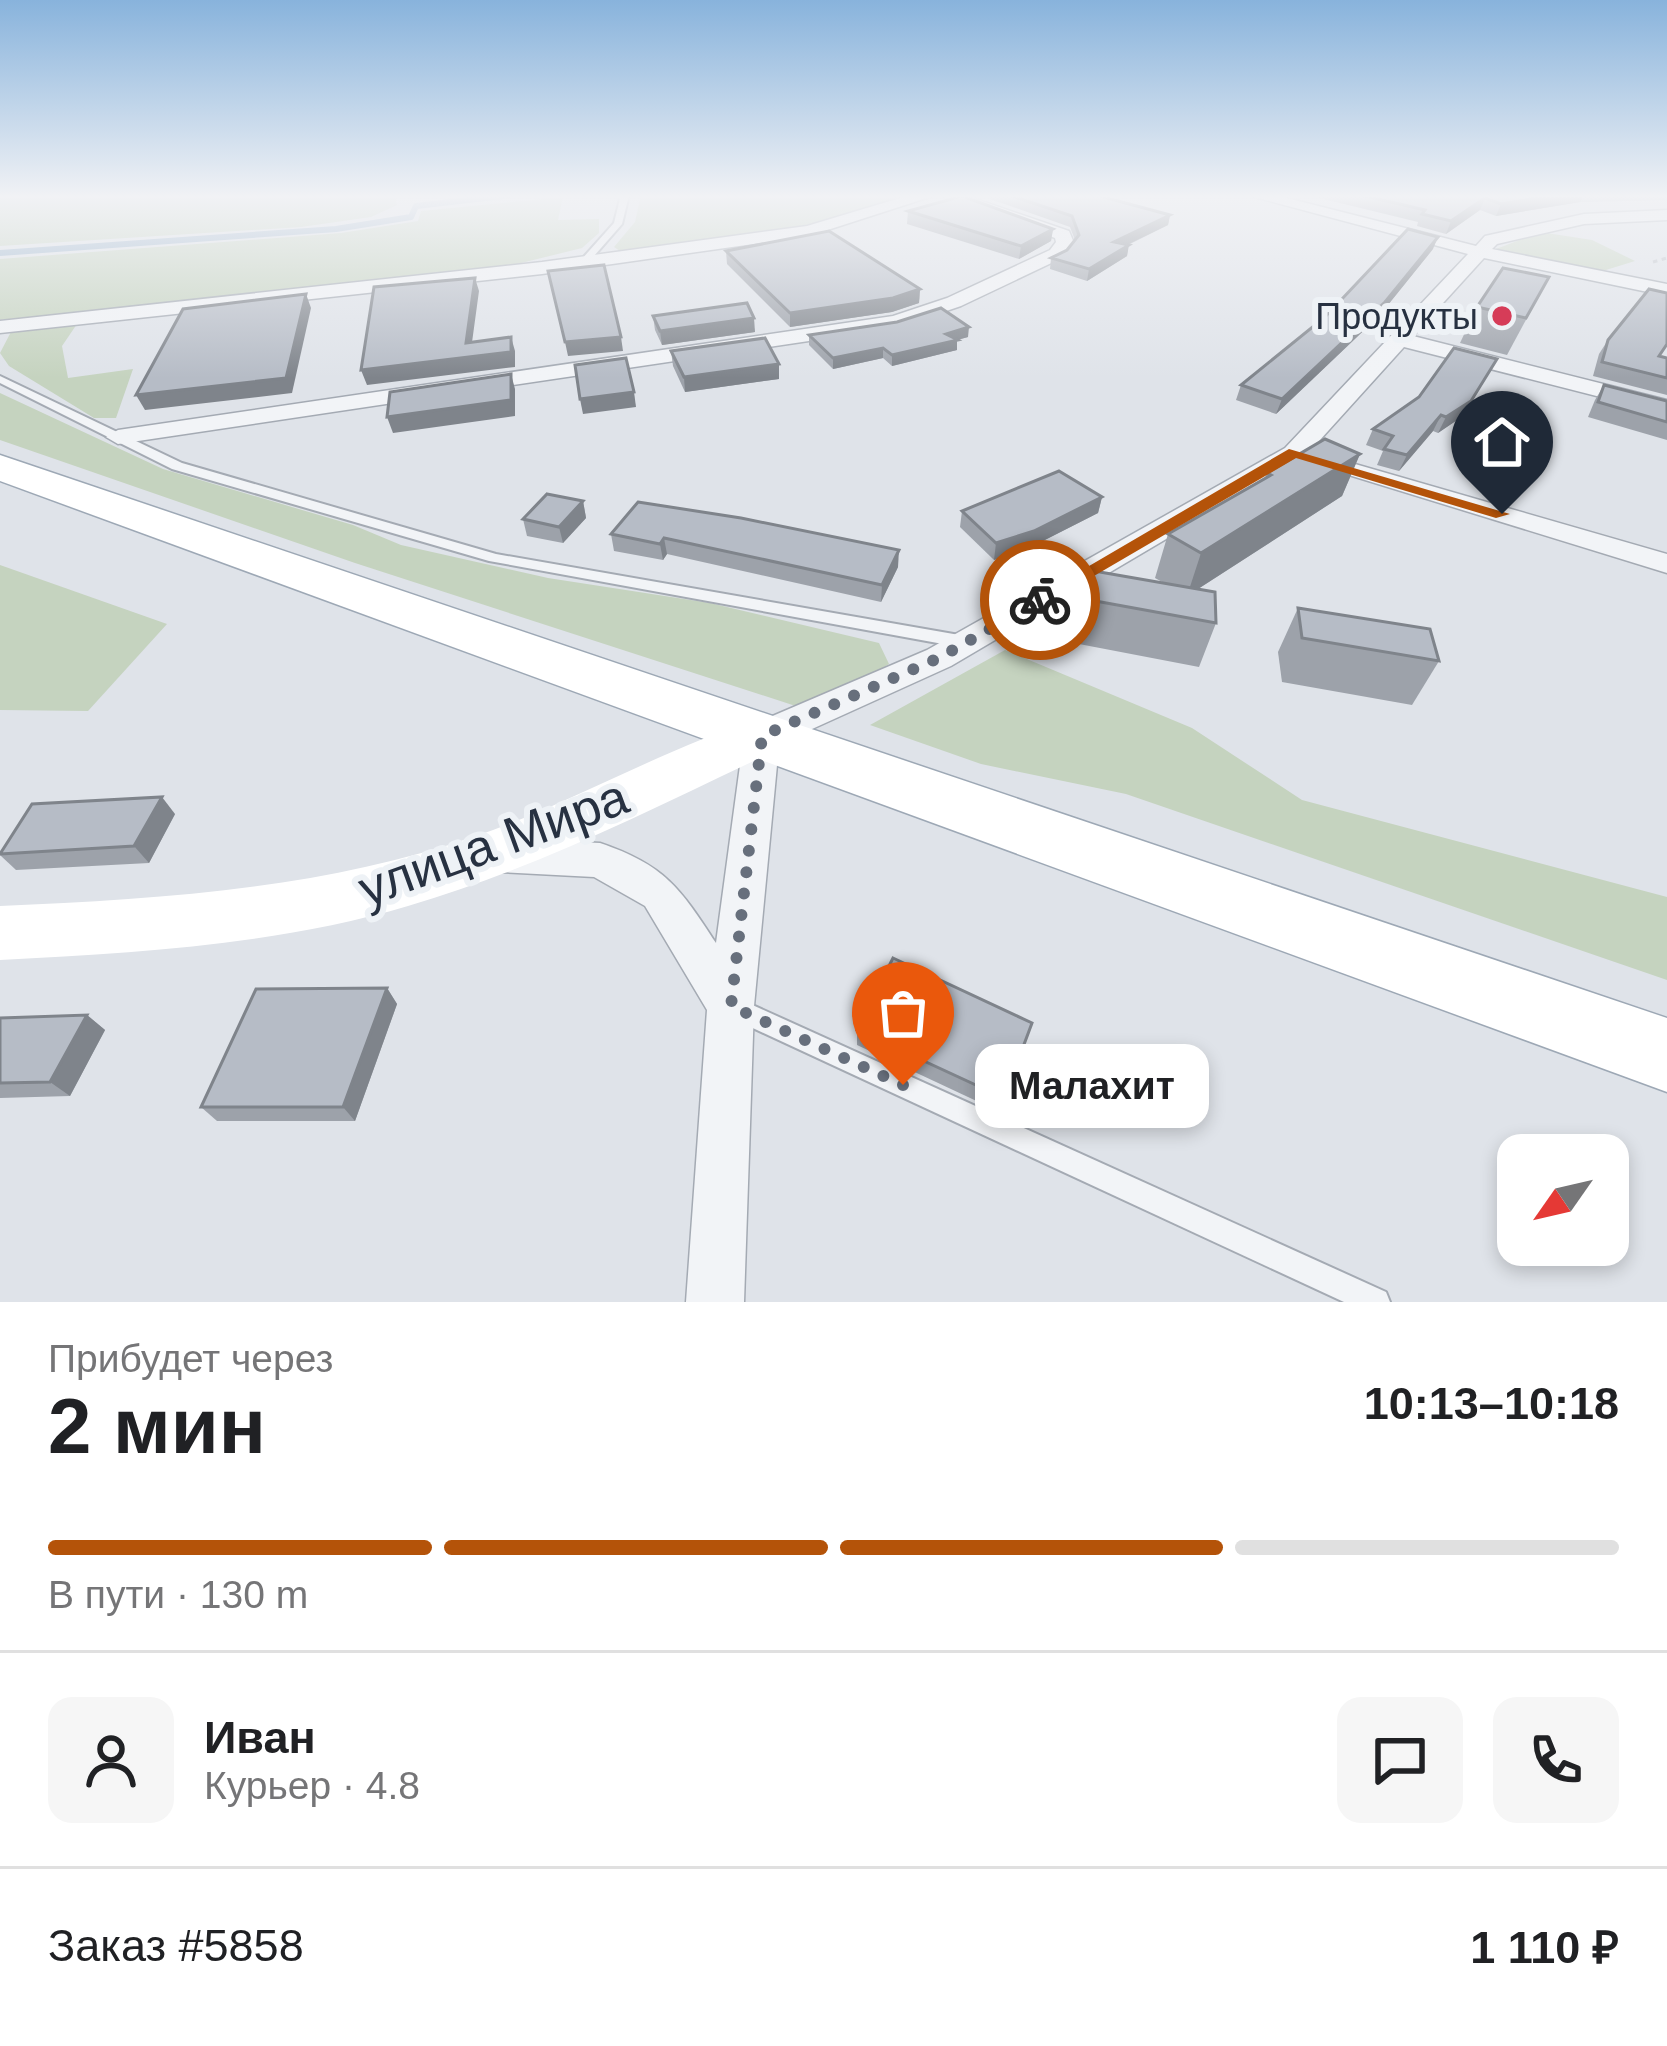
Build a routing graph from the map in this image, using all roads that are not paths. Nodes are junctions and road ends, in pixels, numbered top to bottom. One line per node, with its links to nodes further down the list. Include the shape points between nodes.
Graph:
1 (590, 256): 6 (lane)
2 (629, 256): 6 (street)
3 (1051, 256): 14 (street, via 896,322)
4 (1473, 256): 8 (street)
5 (1507, 256): 7 (street)
6 (584, 262): 10 (street)
7 (1604, 279): 8 (street, via 1491,279); 9 (street)
8 (1442, 289): 11 (street)
9 (1667, 290)
10 (0, 328)
11 (1398, 339): 13 (street); 15 (street)
12 (0, 379): 14 (lane)
13 (1667, 407)
14 (118, 437): 18 (lane, via 177,466 494,558)
15 (1294, 452): 17 (street); 18 (street)
16 (0, 467): 19 (main road)
17 (1667, 564)
18 (966, 643): 19 (street)
19 (762, 736): 20 (street, улица Мира); 22 (street); 23 (main road)
20 (491, 855): 21 (street, улица Мира, via 318,904 135,927); 22 (street, via 600,860 660,893)
21 (0, 933)
22 (731, 1006): 24 (street); 25 (lane)
23 (1667, 1055)
24 (715, 1302)
25 (1376, 1302)

